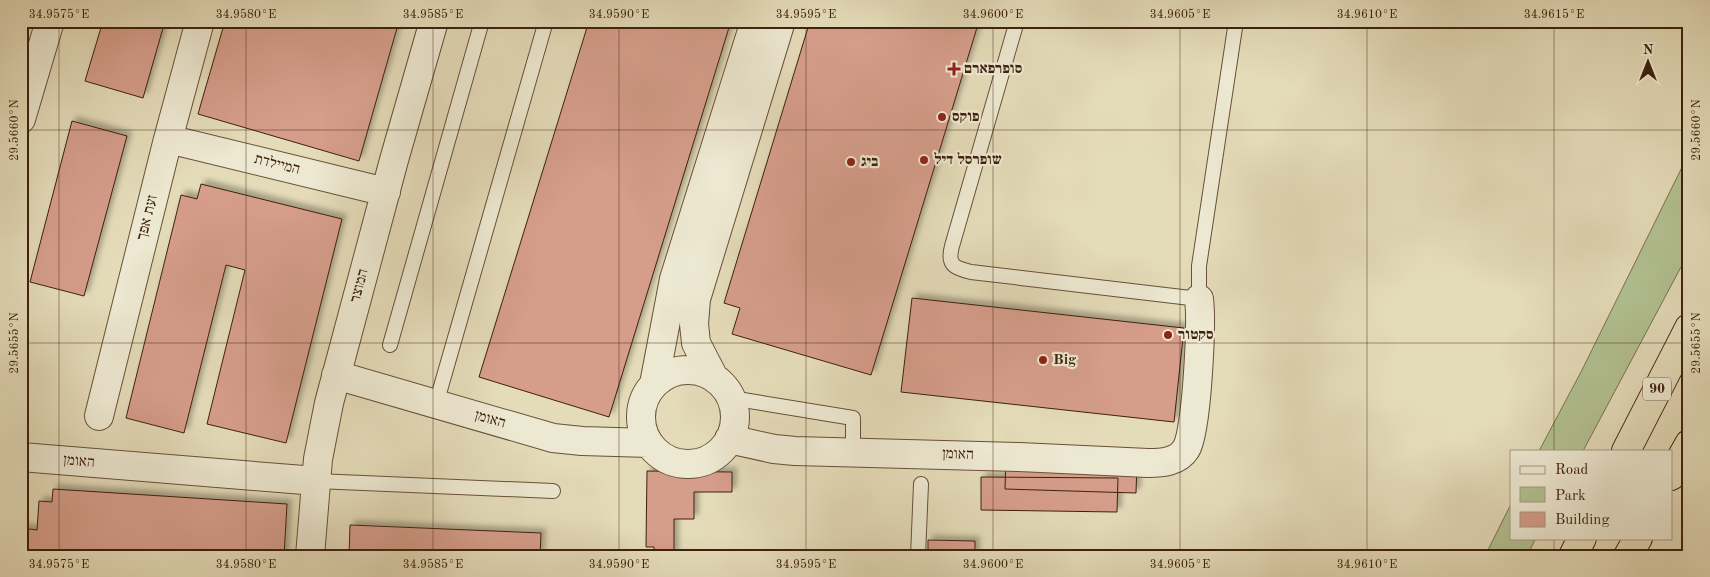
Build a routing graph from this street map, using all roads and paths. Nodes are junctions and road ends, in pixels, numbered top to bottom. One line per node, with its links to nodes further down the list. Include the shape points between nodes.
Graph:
1 (50, 21): 10 (street)
2 (200, 21): 12 (street, זעת אפך)
3 (434, 21): 13 (street, המוצר)
4 (482, 21): 16 (lane)
5 (546, 21): 20 (lane)
6 (755, 21): 18 (street, via 674,279)
7 (781, 21): 19 (street, via 696,299 696,343)
8 (1017, 21): 14 (lane, via 952,246 950,260 953,265 971,272)
9 (1236, 21): 14 (lane, via 1199,266)
10 (31, 51): 11 (street)
11 (21, 119)
12 (168, 139): 13 (street, המיילדת); 21 (street, זעת אפך)
13 (386, 192): 17 (street, המוצר)
14 (1199, 299): 26 (street, האומן, via 1200,333 1192,434 1186,450 1174,459 1158,463)
15 (1689, 328): 25 (highway, 90)
16 (390, 346)
17 (336, 375): 20 (street, האומן); 29 (street, המוצר)
18 (654, 384): 19 (street, via 669,373 697,371); 23 (street, via 644,398 640,416)
19 (722, 388): 22 (street, via 734,416 734,426); 26 (lane, via 853,418)
20 (436, 404): 23 (street, האומן, via 552,438)
21 (98, 416)
22 (728, 439): 23 (street, via 721,450 697,463 669,460); 26 (street, האומן, via 785,450)
23 (649, 443)
24 (1689, 444): 28 (highway)
25 (1627, 450)
26 (853, 452)
27 (21, 457): 29 (street, האומן)
28 (1672, 474)
29 (316, 481): 31 (lane); 34 (street, המוצר)
30 (921, 484): 35 (lane)
31 (553, 491)
32 (1581, 540): 36 (highway)
33 (1637, 540): 37 (highway)
34 (310, 556)
35 (918, 556)
36 (1573, 556)
37 (1628, 556)

